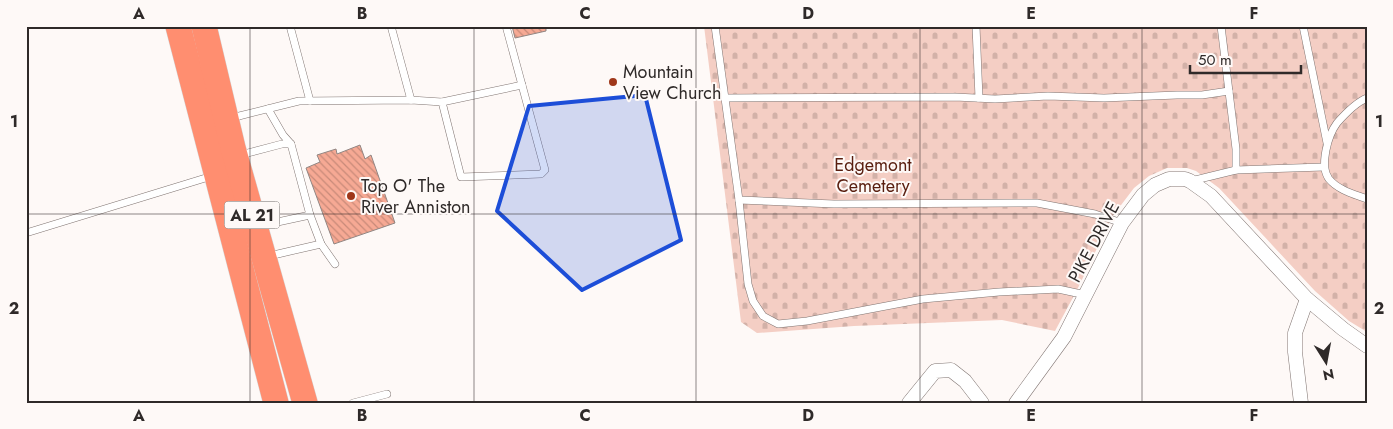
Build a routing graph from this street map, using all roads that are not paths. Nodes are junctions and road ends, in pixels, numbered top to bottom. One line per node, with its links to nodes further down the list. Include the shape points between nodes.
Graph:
1 (178, 26): 19 (highway, AL 21)
2 (204, 26): 19 (highway, AL 21)
3 (290, 26): 16 (lane)
4 (391, 26): 15 (lane)
5 (506, 26): 10 (lane)
6 (715, 26): 12 (lane)
7 (976, 26): 13 (lane)
8 (1221, 26): 11 (lane)
9 (1303, 26): 20 (lane)
10 (522, 85): 17 (lane); 17 (lane, via 545,170 541,174 461,177)
11 (1229, 91): 13 (lane, via 1104,98); 24 (lane)
12 (725, 98): 13 (lane); 28 (lane)
13 (979, 98)
14 (1367, 98): 20 (lane, via 1336,124)
15 (411, 100): 16 (lane); 17 (lane)
16 (310, 101): 18 (lane)
17 (442, 102)
18 (268, 109): 19 (lane); 21 (lane)
19 (215, 123): 22 (highway, AL 21); 25 (highway, AL 21)
20 (1328, 143): 23 (lane)
21 (291, 144): 22 (lane); 29 (lane)
22 (235, 156): 31 (highway, AL 21)
23 (1324, 167): 24 (lane); 27 (lane, via 1328,178 1343,190)
24 (1236, 170): 26 (lane)
25 (217, 175): 32 (lane); 40 (highway, AL 21)
26 (1190, 181): 30 (street, PIKE DRIVE, via 1169,179 1155,185 1142,195); 37 (street, via 1211,196)
27 (1367, 199)
28 (739, 200): 30 (lane, via 844,204 1038,203 1095,214); 36 (lane, via 748,284 753,301 763,316 778,324 923,300 990,293 1058,289)
29 (310, 215): 31 (lane); 33 (lane)
30 (1122, 223): 36 (street, PIKE DRIVE)
31 (255, 226): 34 (highway, AL 21)
32 (26, 233)
33 (321, 244): 34 (lane); 35 (lane)
34 (264, 257): 41 (highway, AL 21)
35 (335, 264)
36 (1086, 295): 45 (street, PIKE DRIVE, via 1064,337)
37 (1307, 299): 38 (street); 46 (street, via 1295,333)
38 (1367, 346)
39 (387, 394): 42 (lane)
40 (276, 403)
41 (305, 403)
42 (353, 403)
43 (910, 403): 44 (street, via 935,371 951,370 965,381)
44 (982, 403)
45 (1016, 403)
46 (1301, 403)

